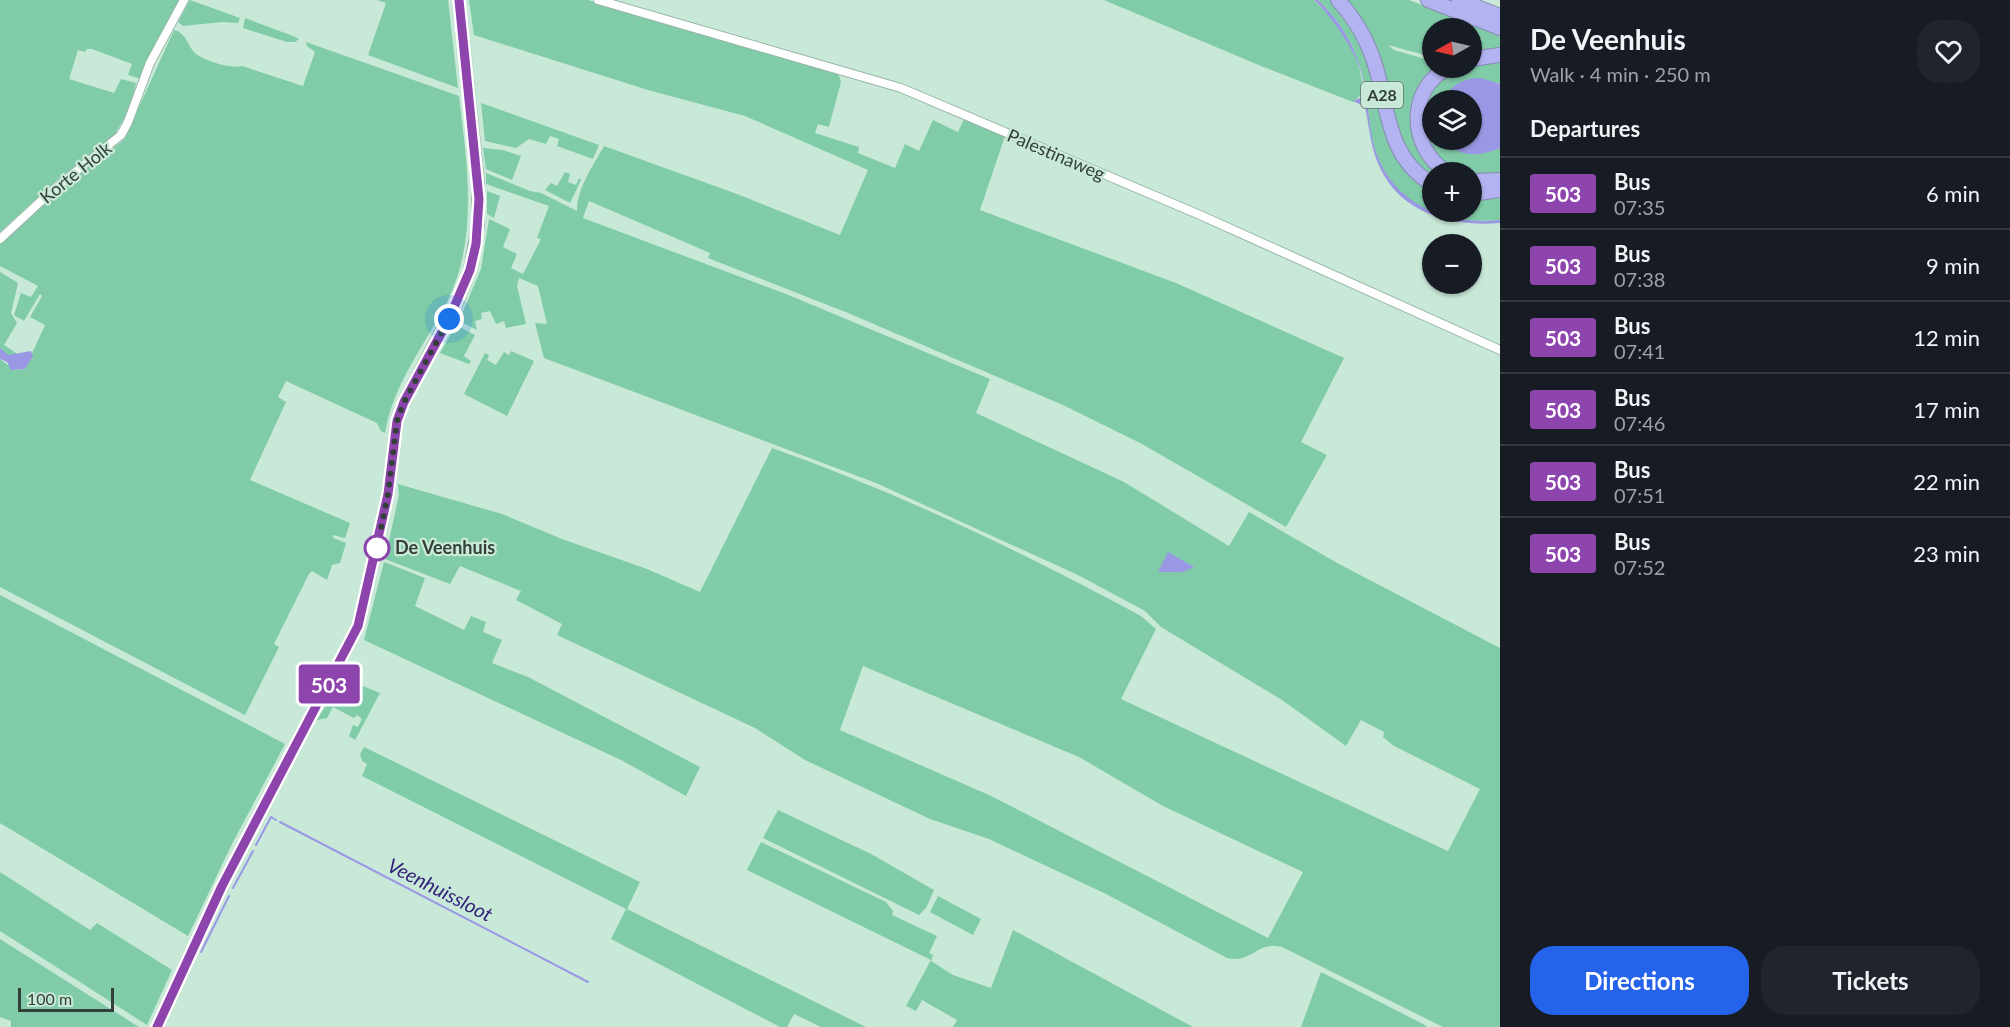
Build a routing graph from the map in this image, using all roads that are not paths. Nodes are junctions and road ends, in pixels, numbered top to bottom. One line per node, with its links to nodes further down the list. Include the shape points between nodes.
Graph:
1 (184, 0): 18 (street, Korte Holk, via 150,63 121,135)
2 (459, 0): 20 (main road, via 478,191 478,226 470,270 397,421 388,494 358,626 222,886)
3 (598, 0): 19 (street, Palestinaweg, via 901,88 1200,215)
4 (1338, 0): 13 (highway, A28, via 1357,24 1373,58 1395,144)
5 (1428, 0): 8 (highway)
6 (1459, 0): 7 (highway)
7 (1500, 16)
8 (1500, 28)
9 (1500, 55): 10 (highway)
10 (1482, 58)
11 (1437, 78): 12 (highway, A28, via 1426,88 1417,122 1426,152)
12 (1436, 162)
13 (1422, 176)
14 (1500, 180): 15 (highway)
15 (1482, 181)
16 (1500, 190): 17 (highway)
17 (1482, 193)
18 (0, 238)
19 (1500, 350)
20 (157, 1027)

